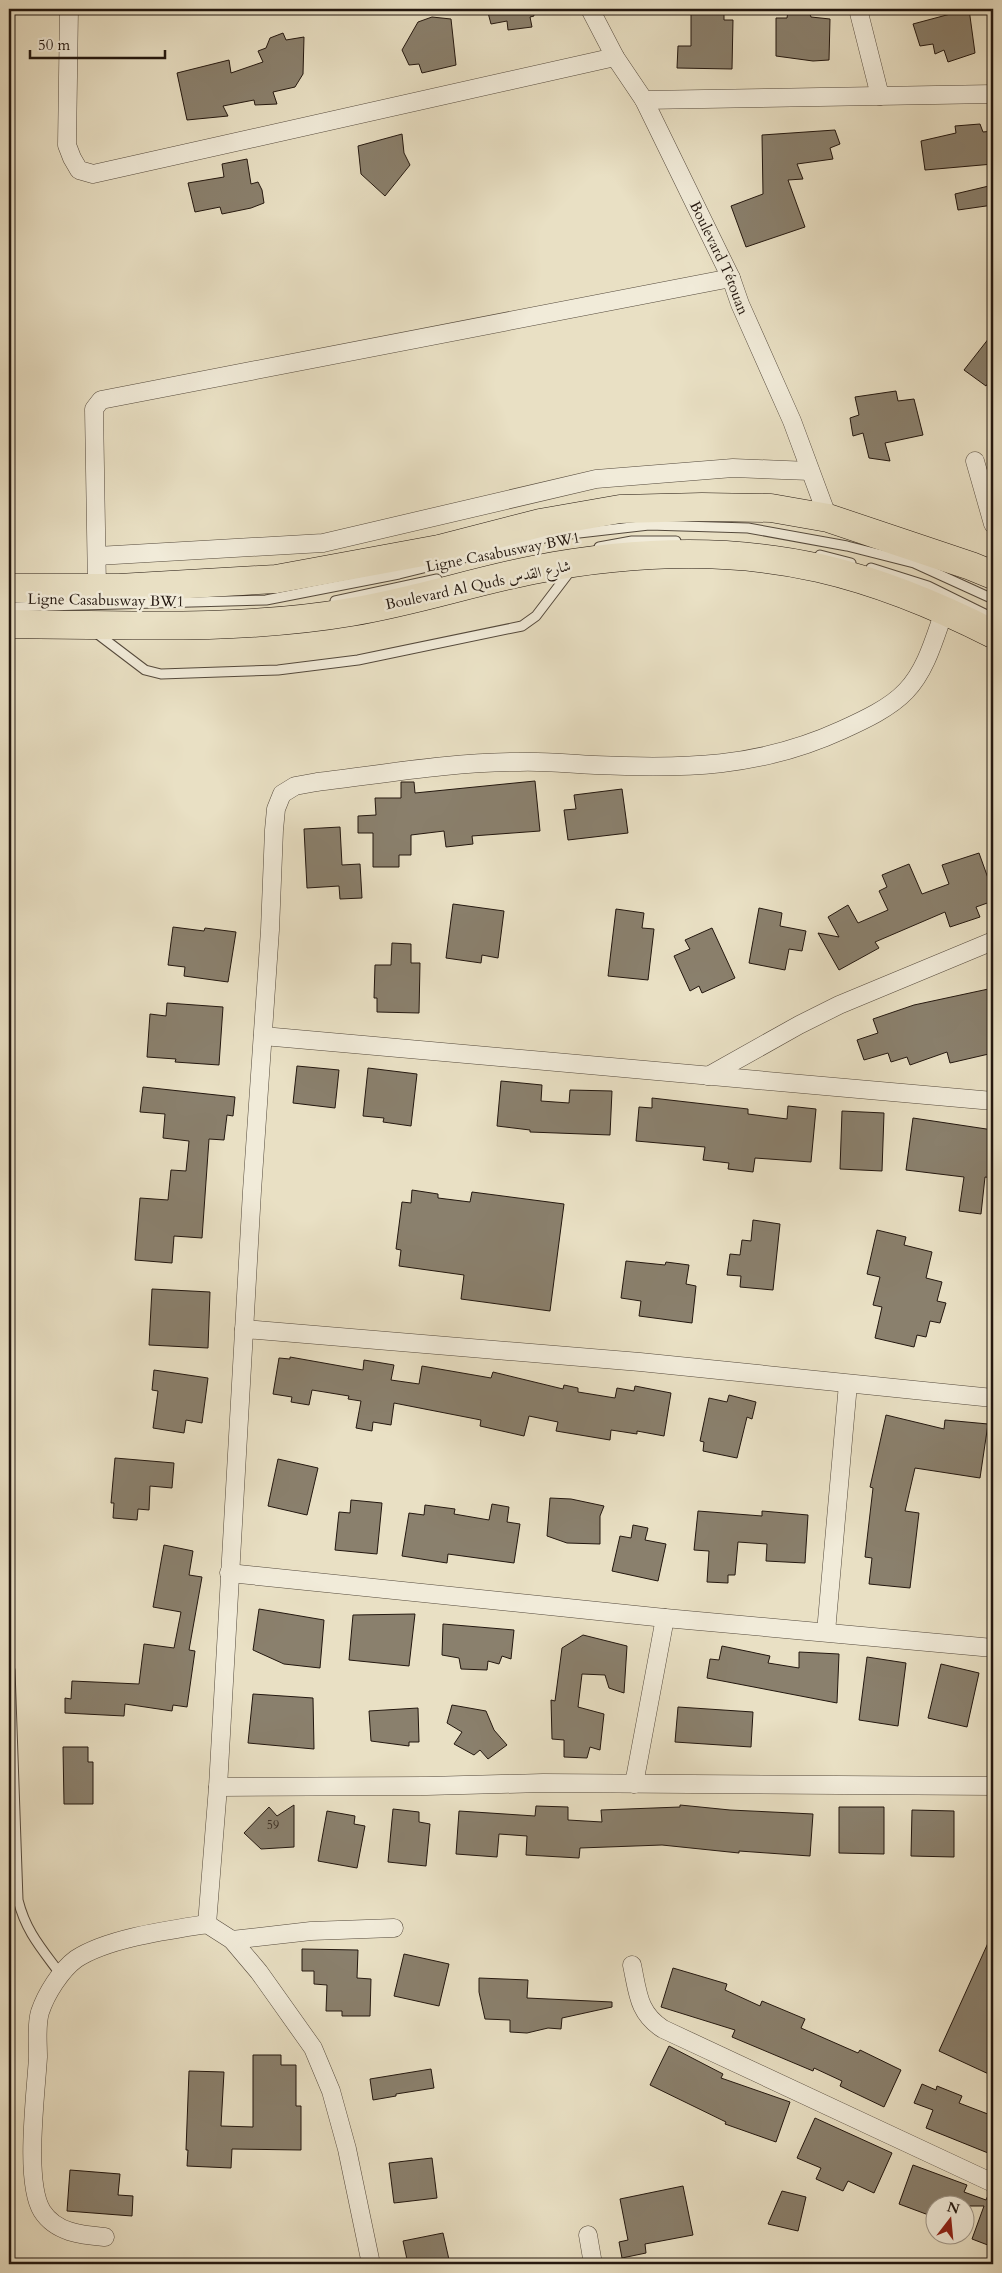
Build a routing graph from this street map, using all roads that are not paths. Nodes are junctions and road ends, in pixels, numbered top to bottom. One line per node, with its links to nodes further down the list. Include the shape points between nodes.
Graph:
1 (70, 9): 4 (street, via 67,144 79,170 93,174)
2 (590, 9): 4 (street, Boulevard Tétouan)
3 (858, 9): 6 (street)
4 (615, 57): 7 (street, Boulevard Tétouan)
5 (993, 94): 6 (street)
6 (880, 96): 7 (street)
7 (644, 100): 8 (street, Boulevard Tétouan)
8 (731, 278): 10 (street, Boulevard Tétouan); 15 (street, via 101,400 94,409)
9 (975, 460): 12 (street)
10 (810, 471): 11 (street, Boulevard Tétouan); 15 (street, via 733,468 596,479 322,543)
11 (828, 518): 19 (main road); 22 (main road, via 771,508 620,509 540,523 439,549 276,579)
12 (993, 524)
13 (686, 541): 16 (lane, Ligne Casabusway BW1, via 632,541)
14 (807, 553): 30 (lane, via 835,558 928,586)
15 (97, 556): 22 (street)
16 (580, 557): 27 (main road, Boulevard Al Quds شارع القدس, via 744,556 819,568); 31 (main road, Boulevard Al Quds شارع القدس, via 351,612 264,622); 31 (lane, via 542,609 522,626 358,660 278,670 153,673 135,663)
17 (538, 559): 18 (lane, Ligne Casabusway BW1)
18 (519, 563)
19 (993, 575)
20 (444, 578): 24 (lane, Ligne Casabusway BW1)
21 (9, 588): 22 (main road)
22 (97, 588)
23 (993, 599): 25 (lane, Ligne Casabusway BW1, via 914,563 847,546 748,528 649,525 553,536 399,574 266,600)
24 (327, 603)
25 (9, 607)
26 (298, 609): 29 (lane, via 268,616)
27 (945, 609): 33 (main road, Boulevard Al Quds شارع القدس); 35 (street, via 919,674 906,691 857,723 812,744 772,756 710,766 500,762 295,786 282,794 276,816)
28 (9, 613): 31 (lane, Ligne Casabusway BW1)
29 (209, 615)
30 (993, 618)
31 (97, 619): 32 (main road, Boulevard Al Quds شارع القدس)
32 (9, 624)
33 (993, 634)
34 (993, 941): 36 (street, via 839,1005)
35 (263, 1036): 36 (street); 38 (street)
36 (708, 1076): 37 (street)
37 (993, 1101)
38 (244, 1329): 39 (street, via 640,1362); 41 (street)
39 (848, 1384): 40 (street); 43 (street)
40 (993, 1398)
41 (229, 1573): 42 (street); 48 (street)
42 (665, 1618): 43 (street); 46 (street)
43 (826, 1632): 44 (street)
44 (993, 1648)
45 (10, 1670): 53 (lane, via 18,1900 28,1930)
46 (634, 1784): 47 (street); 48 (street)
47 (993, 1786)
48 (218, 1787): 49 (street)
49 (207, 1924): 51 (street); 53 (street, via 147,1935 97,1949 76,1960)
50 (394, 1928): 51 (street, via 311,1931)
51 (232, 1940): 57 (street, via 313,2048 324,2072 347,2149)
52 (632, 1965): 54 (street, via 642,2009 651,2022)
53 (61, 1975): 56 (street, via 40,2012 33,2151 36,2198 42,2212 66,2230)
54 (993, 2183)
55 (588, 2235): 58 (street)
56 (106, 2237)
57 (371, 2264)
58 (593, 2264)

